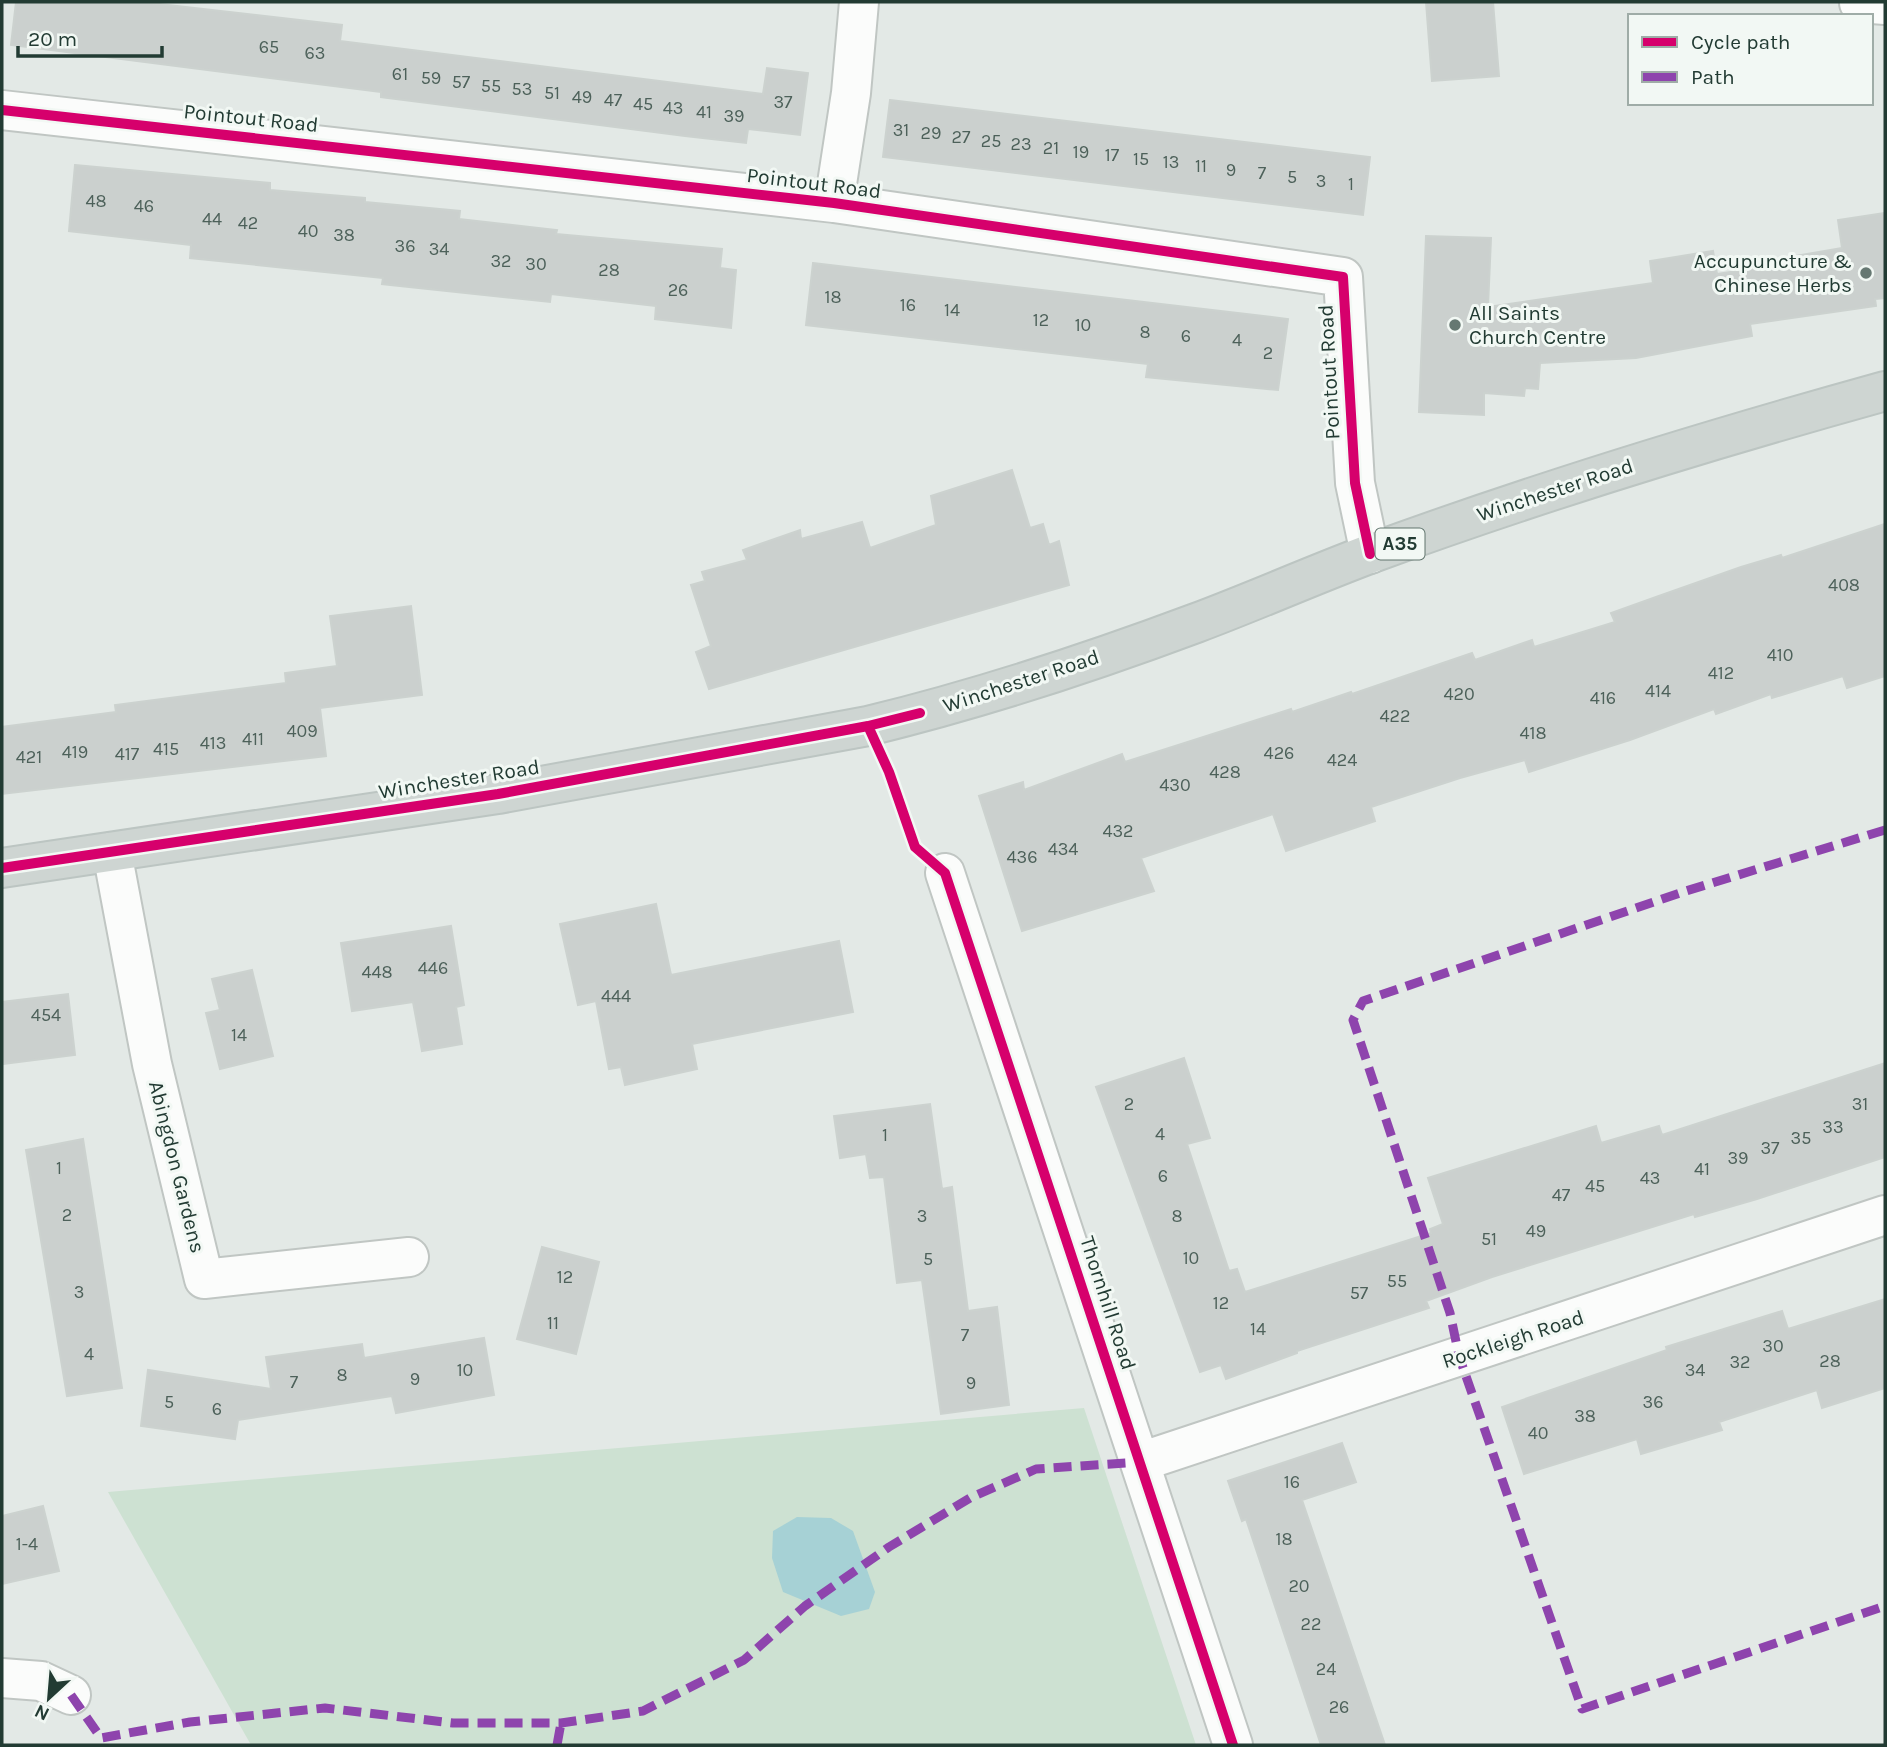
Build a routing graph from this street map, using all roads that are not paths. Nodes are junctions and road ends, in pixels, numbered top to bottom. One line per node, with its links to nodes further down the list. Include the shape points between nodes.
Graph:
1 (859, 2): 5 (street)
2 (1859, 3): 3 (street)
3 (1885, 5)
4 (2, 110): 5 (street, Pointout Road)
5 (834, 203): 7 (street, Pointout Road, via 1343,277 1355,483)
6 (1885, 391): 7 (main road, Winchester Road / A35, via 1552,489)
7 (1370, 554): 8 (main road, Winchester Road / A35, via 1198,622 1001,691 868,726 498,794)
8 (112, 852): 9 (main road, Winchester Road / A35); 12 (street, Abingdon Gardens, via 152,1064 204,1279)
9 (2, 868)
10 (945, 873): 13 (street, Thornhill Road)
11 (1885, 1215): 13 (street, Rockleigh Road)
12 (409, 1257)
13 (1140, 1462): 16 (street, Thornhill Road)
14 (2, 1678): 15 (street, via 41,1681)
15 (71, 1695)
16 (1233, 1745)

